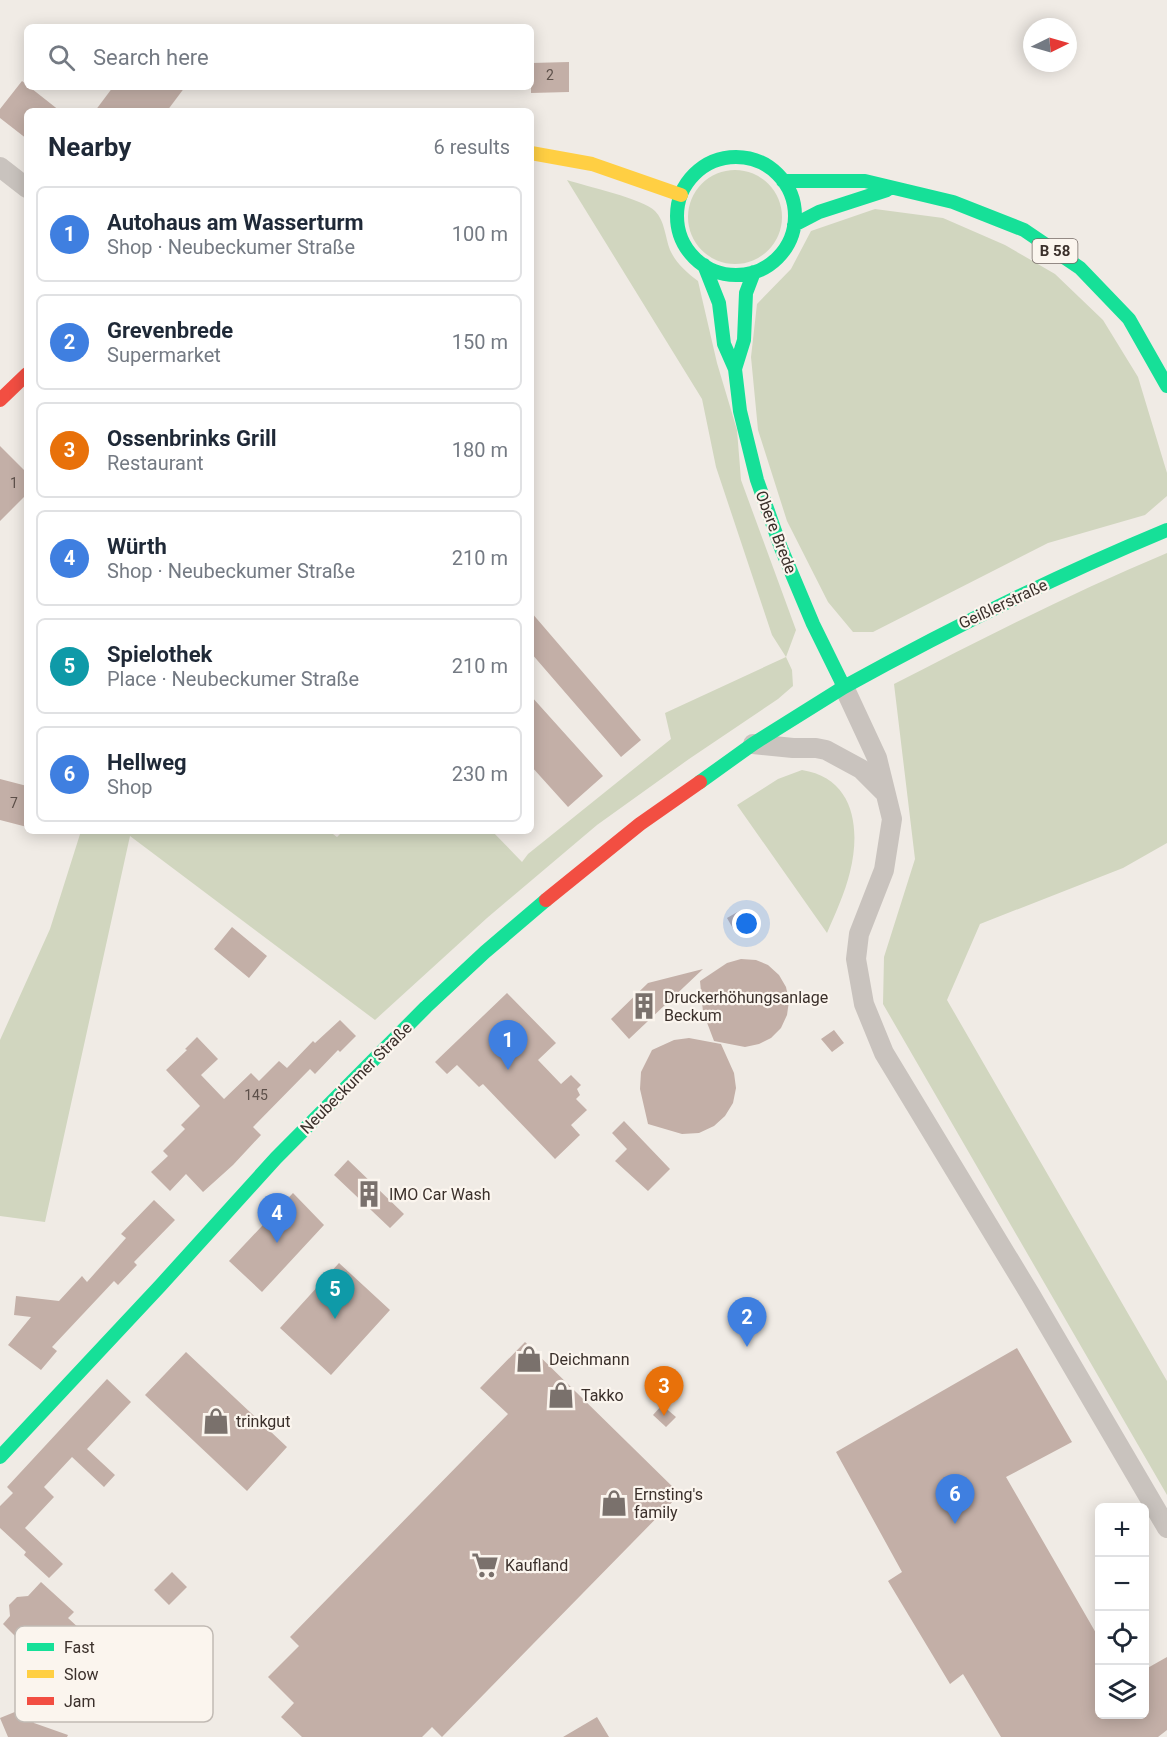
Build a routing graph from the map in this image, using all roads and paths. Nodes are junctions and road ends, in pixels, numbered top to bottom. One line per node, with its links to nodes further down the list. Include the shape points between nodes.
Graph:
1 (534, 154): 6 (main road, via 592,164)
2 (0, 167): 4 (street)
3 (783, 181): 5 (main road, B 58, via 865,182); 6 (main road, via 759,161 728,158 699,170); 7 (main road, via 795,209)
4 (24, 186)
5 (891, 188): 7 (main road, via 819,212); 12 (main road, B 58, via 953,202 1024,230 1080,268 1129,319)
6 (681, 195): 8 (main road, via 681,234 692,255)
7 (794, 225): 9 (main road, via 780,256)
8 (704, 265): 9 (main road, via 718,272); 10 (main road, Obere Brede, via 719,303 724,344)
9 (754, 272): 10 (main road, Obere Brede, via 746,293 744,340)
10 (735, 369): 15 (main road, Obere Brede, via 756,480 813,624)
11 (24, 377): 13 (main road)
12 (1167, 386)
13 (0, 399)
14 (1167, 530): 15 (main road, Geißlerstraße, via 987,610)
15 (844, 687): 16 (main road, Neubeckumer Straße); 17 (street, via 878,758)
16 (753, 744): 17 (street, via 826,750 861,769); 18 (main road, Neubeckumer Straße, via 610,847 523,918 435,999 276,1158)
17 (886, 794): 19 (street, via 892,819 884,870 859,934 856,959 864,1004 884,1053)
18 (0, 1457)
19 (1167, 1528)

